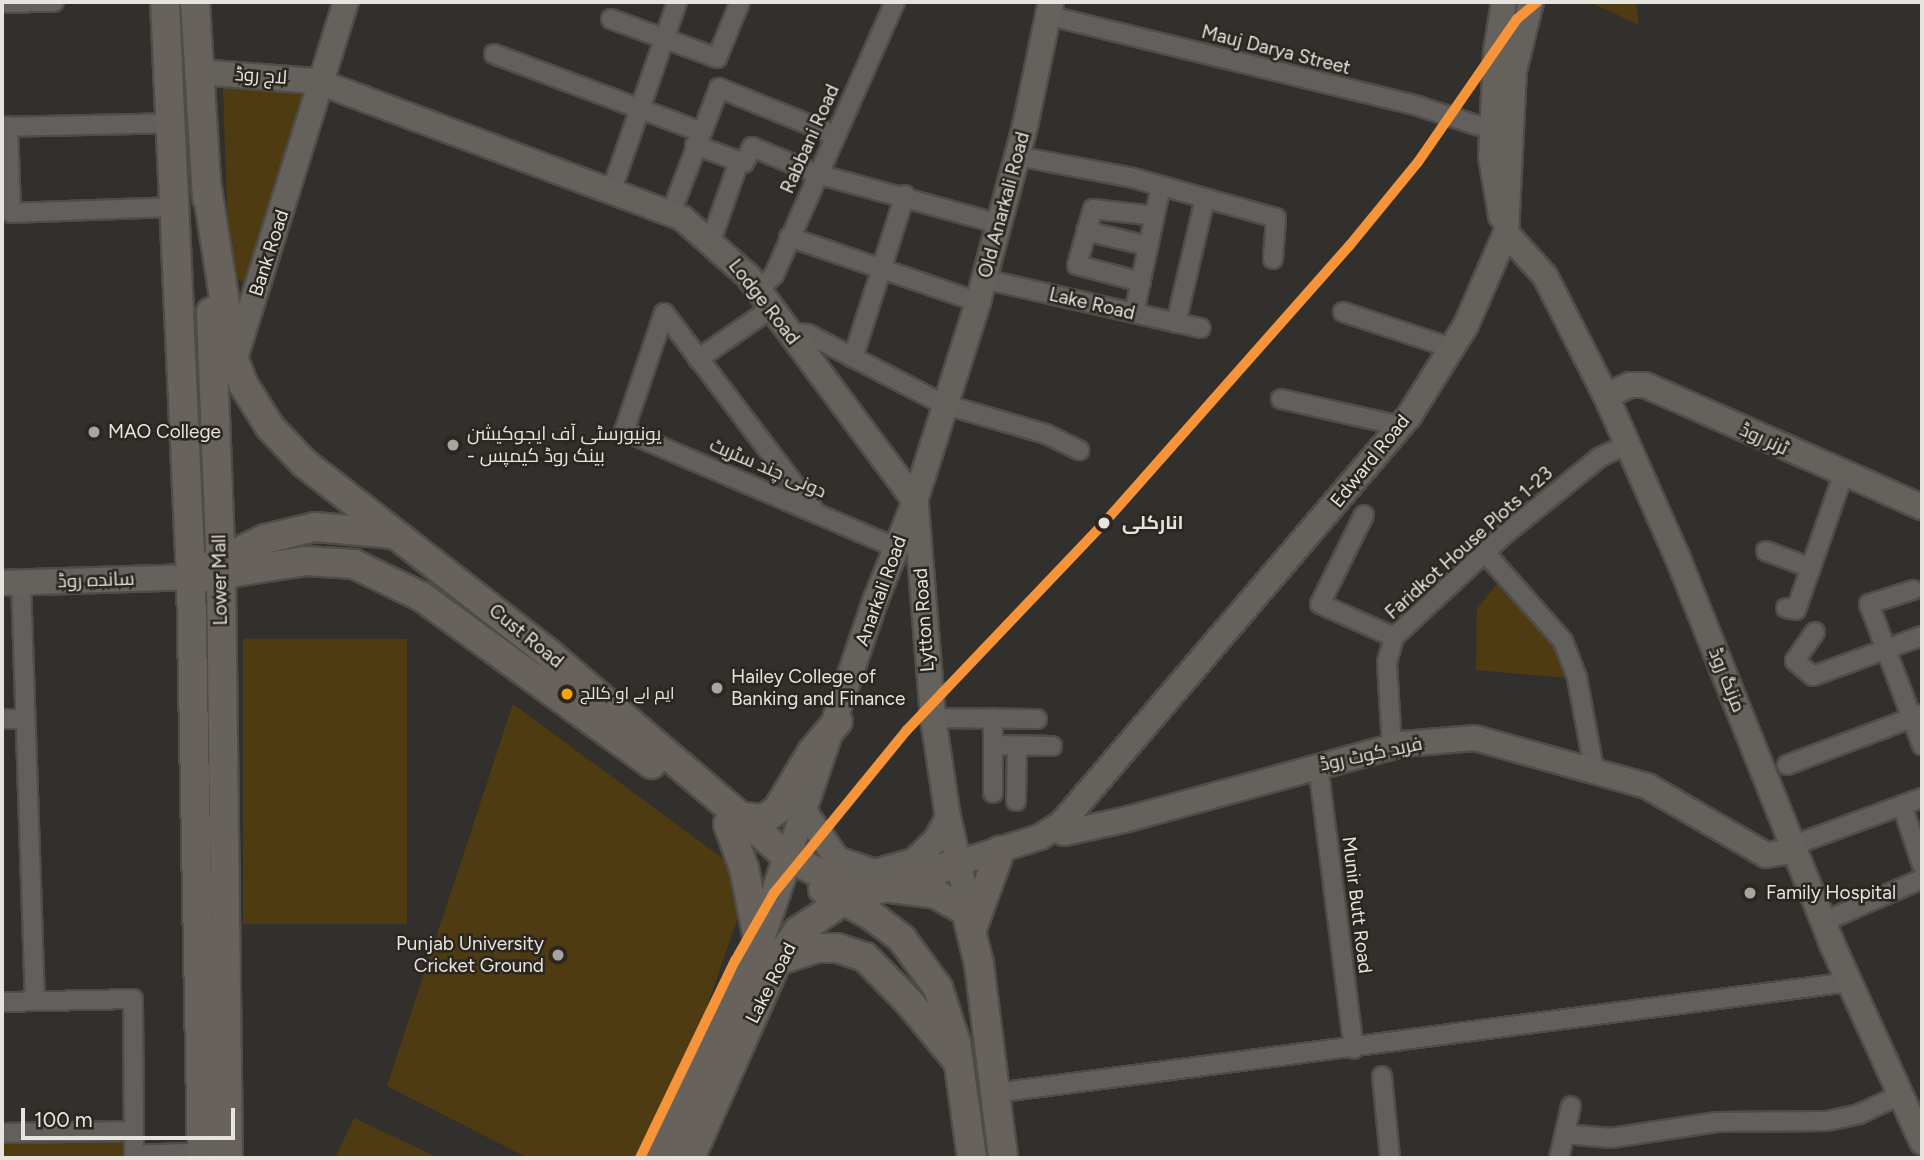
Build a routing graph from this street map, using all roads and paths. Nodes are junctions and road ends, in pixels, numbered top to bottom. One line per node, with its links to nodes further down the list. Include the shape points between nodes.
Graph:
1 (54, 2): 11 (street)
2 (165, 2): 19 (main road, Lower Mall)
3 (195, 2): 16 (main road, Lower Mall)
4 (346, 2): 17 (street, Bank Road)
5 (362, 2): 17 (street, Bank Road)
6 (677, 2): 14 (street)
7 (740, 2): 14 (street, via 720,57)
8 (895, 2): 22 (street, Rabbani Road)
9 (1504, 2): 21 (street)
10 (1529, 2): 37 (street, via 1514,71)
11 (2, 3)
12 (1051, 9): 21 (street, Mauj Darya Street, via 1418,106); 24 (street, Old Anarkali Road)
13 (611, 19): 14 (street)
14 (663, 38): 18 (street)
15 (494, 54): 18 (street)
16 (197, 63): 17 (street, Lodge Road); 27 (main road, Lower Mall)
17 (328, 75): 29 (street, Lodge Road); 54 (street, Bank Road)
18 (639, 108): 23 (street); 29 (street)
19 (172, 123): 20 (street); 32 (main road, Lower Mall)
20 (5, 127): 32 (street, via 11,213)
21 (1492, 130): 37 (street, via 1493,182)
22 (835, 135): 23 (street, via 719,88); 26 (street, Rabbani Road)
23 (698, 139): 25 (street); 33 (street)
24 (1017, 156): 28 (street); 35 (street, Old Anarkali Road)
25 (739, 161): 26 (street, via 746,162 752,148); 39 (street)
26 (817, 174): 30 (street); 38 (street, Rabbani Road)
27 (206, 182): 54 (main road, Cust Road); 58 (main road, Lower Mall)
28 (1161, 186): 31 (street); 34 (street)
29 (612, 189): 33 (street, Lodge Road)
30 (905, 195): 35 (street); 42 (street)
31 (1205, 198): 41 (street, via 1276,218); 48 (street)
32 (176, 207): 73 (main road, Lower Mall)
33 (671, 213): 39 (street, Lodge Road)
34 (1155, 216): 36 (street, via 1093,209); 40 (street)
35 (1000, 224): 44 (street, Old Anarkali Road)
36 (1086, 231): 40 (street); 43 (street, via 1077,265)
37 (1506, 233): 51 (street, Edward Road); 55 (street, مزنگ روڈ, via 1545,276)
38 (789, 237): 42 (street, Lake Road); 45 (street, Rabbani Road)
39 (711, 240): 45 (street, Lodge Road)
40 (1148, 246): 43 (street)
41 (1273, 259)
42 (882, 271): 44 (street, Lake Road); 52 (street)
43 (1141, 282): 47 (street)
44 (980, 291): 47 (street, Lake Road); 57 (street, Old Anarkali Road)
45 (764, 299): 50 (street, Lodge Road); 53 (street, Rabbani Road)
46 (1343, 312): 51 (street)
47 (1134, 313): 48 (street, Lake Road)
48 (1176, 323): 49 (street, Lake Road)
49 (1201, 328)
50 (789, 331): 52 (street, via 808,334); 63 (street, Lodge Road)
51 (1451, 348): 59 (street, Edward Road)
52 (853, 358): 57 (street)
53 (698, 359): 65 (street); 65 (street, دونی چند سٹریٹ, via 664,313 624,431)
54 (234, 360): 58 (street, Bank Road); 67 (main road, Cust Road, via 270,427 303,463)
55 (1606, 396): 60 (street, مزنگ روڈ); 62 (street, ٹرنر روڈ, via 1630,385 1645,385)
56 (1281, 399): 59 (street)
57 (943, 404): 61 (street, via 1046,434); 63 (street, Anarkali Road)
58 (215, 423): 71 (main road, Lower Mall)
59 (1401, 426): 105 (street, Edward Road)
60 (1628, 444): 70 (street, Faridkot House Plots 1-23, via 1600,457 1505,534); 107 (street, مزنگ روڈ)
61 (1079, 450)
62 (1843, 475): 64 (street, ٹرنر روڈ); 72 (street)
63 (915, 501): 68 (street, Anarkali Road); 77 (street, Lytton Road)
64 (1922, 507)
65 (813, 509): 68 (street, دونی چند سٹریٹ)
66 (1364, 515): 81 (street, via 1321,604)
67 (396, 534): 71 (main road, via 315,527 286,532); 104 (main road, Cust Road, via 548,653)
68 (895, 547): 76 (street, Anarkali Road)
69 (1766, 551): 72 (street)
70 (1487, 555): 81 (street, Faridkot House Plots 1-23); 97 (street, via 1563,641 1577,678)
71 (220, 567): 73 (main road); 104 (main road, Cust Road, via 305,561 354,564 422,597); 131 (main road, Lower Mall)
72 (1811, 569): 78 (street, via 1796,610)
73 (191, 577): 74 (street, ساندہ روڈ); 131 (main road, Lower Mall)
74 (11, 582): 87 (street)
75 (1913, 590): 82 (street, via 1870,604)
76 (876, 600): 77 (street, via 887,590 900,590 912,593); 89 (street, Anarkali Road)
77 (921, 604): 84 (street, Lytton Road)
78 (1786, 608)
79 (1815, 632): 82 (street, via 1795,661 1814,676)
80 (1922, 636): 82 (street)
81 (1394, 637): 94 (street, Faridkot House Plots 1-23, via 1387,662)
82 (1886, 649): 83 (street)
83 (1917, 715): 92 (street); 96 (street)
84 (933, 718): 85 (street); 103 (street, Lytton Road)
85 (993, 718): 88 (street); 90 (street)
86 (2, 719): 87 (street)
87 (25, 719): 119 (street)
88 (1037, 719)
89 (838, 721): 102 (street, Anarkali Road); 104 (main road, via 812,752 777,810 764,819)
90 (993, 745): 91 (street); 98 (street)
91 (1017, 745): 93 (street); 100 (street)
92 (1922, 745)
93 (1052, 746)
94 (1392, 747): 95 (street, فرید کوٹ روڈ); 97 (street, فرید کوٹ روڈ, via 1475,738)
95 (1318, 765): 105 (street, فرید کوٹ روڈ, via 1128,819); 121 (street, Munir Butt Road)
96 (1787, 765)
97 (1594, 769): 107 (street, فرید کوٹ روڈ, via 1647,786 1766,855)
98 (993, 793)
99 (1922, 798): 101 (street)
100 (1016, 801)
101 (1902, 805): 106 (street); 107 (street)
102 (804, 811): 103 (street, via 837,859 874,872 914,861 936,840); 109 (street, Anarkali Road)
103 (948, 817): 110 (street, Lytton Road)
104 (735, 820): 109 (main road, Cust Road); 117 (main road)
105 (1048, 833): 108 (street)
106 (1919, 846): 111 (street)
107 (1795, 847): 115 (street, مزنگ روڈ)
108 (1000, 851): 110 (street); 116 (main road)
109 (786, 863): 113 (main road, Cust Road, via 835,881); 114 (main road, Cust Road); 117 (main road)
110 (958, 863): 113 (main road, Lake Road); 116 (street, Lytton Road)
111 (1922, 864)
112 (1922, 879): 115 (street)
113 (883, 890): 114 (main road, Lake Road); 116 (main road, Cust Road, via 949,898 966,911)
114 (845, 900): 117 (main road, Lake Road); 122 (main road, Cust Road, via 902,939 920,960 949,1015)
115 (1823, 922): 118 (street, مزنگ روڈ)
116 (973, 926): 124 (main road)
117 (768, 951): 122 (main road, via 836,948 865,957); 133 (main road); 134 (main road, Lake Road)
118 (1850, 982): 121 (street); 125 (street, مزنگ روڈ)
119 (35, 1001): 120 (street); 127 (street, via 133,999)
120 (2, 1002)
121 (1354, 1049): 124 (street)
122 (960, 1065): 135 (main road, Cust Road)
123 (1382, 1076): 137 (street)
124 (995, 1093): 136 (main road)
125 (1900, 1095): 129 (street, via 1859,1114 1827,1121 1717,1122 1611,1138); 130 (street, مزنگ روڈ)
126 (1572, 1106): 129 (street)
127 (133, 1131): 128 (street); 132 (street)
128 (2, 1133)
129 (1565, 1134): 138 (street)
130 (1922, 1142)
131 (215, 1155): 132 (street)
132 (134, 1157)
133 (660, 1158)
134 (690, 1158)
135 (972, 1158)
136 (1003, 1158)
137 (1390, 1158)
138 (1559, 1158)

